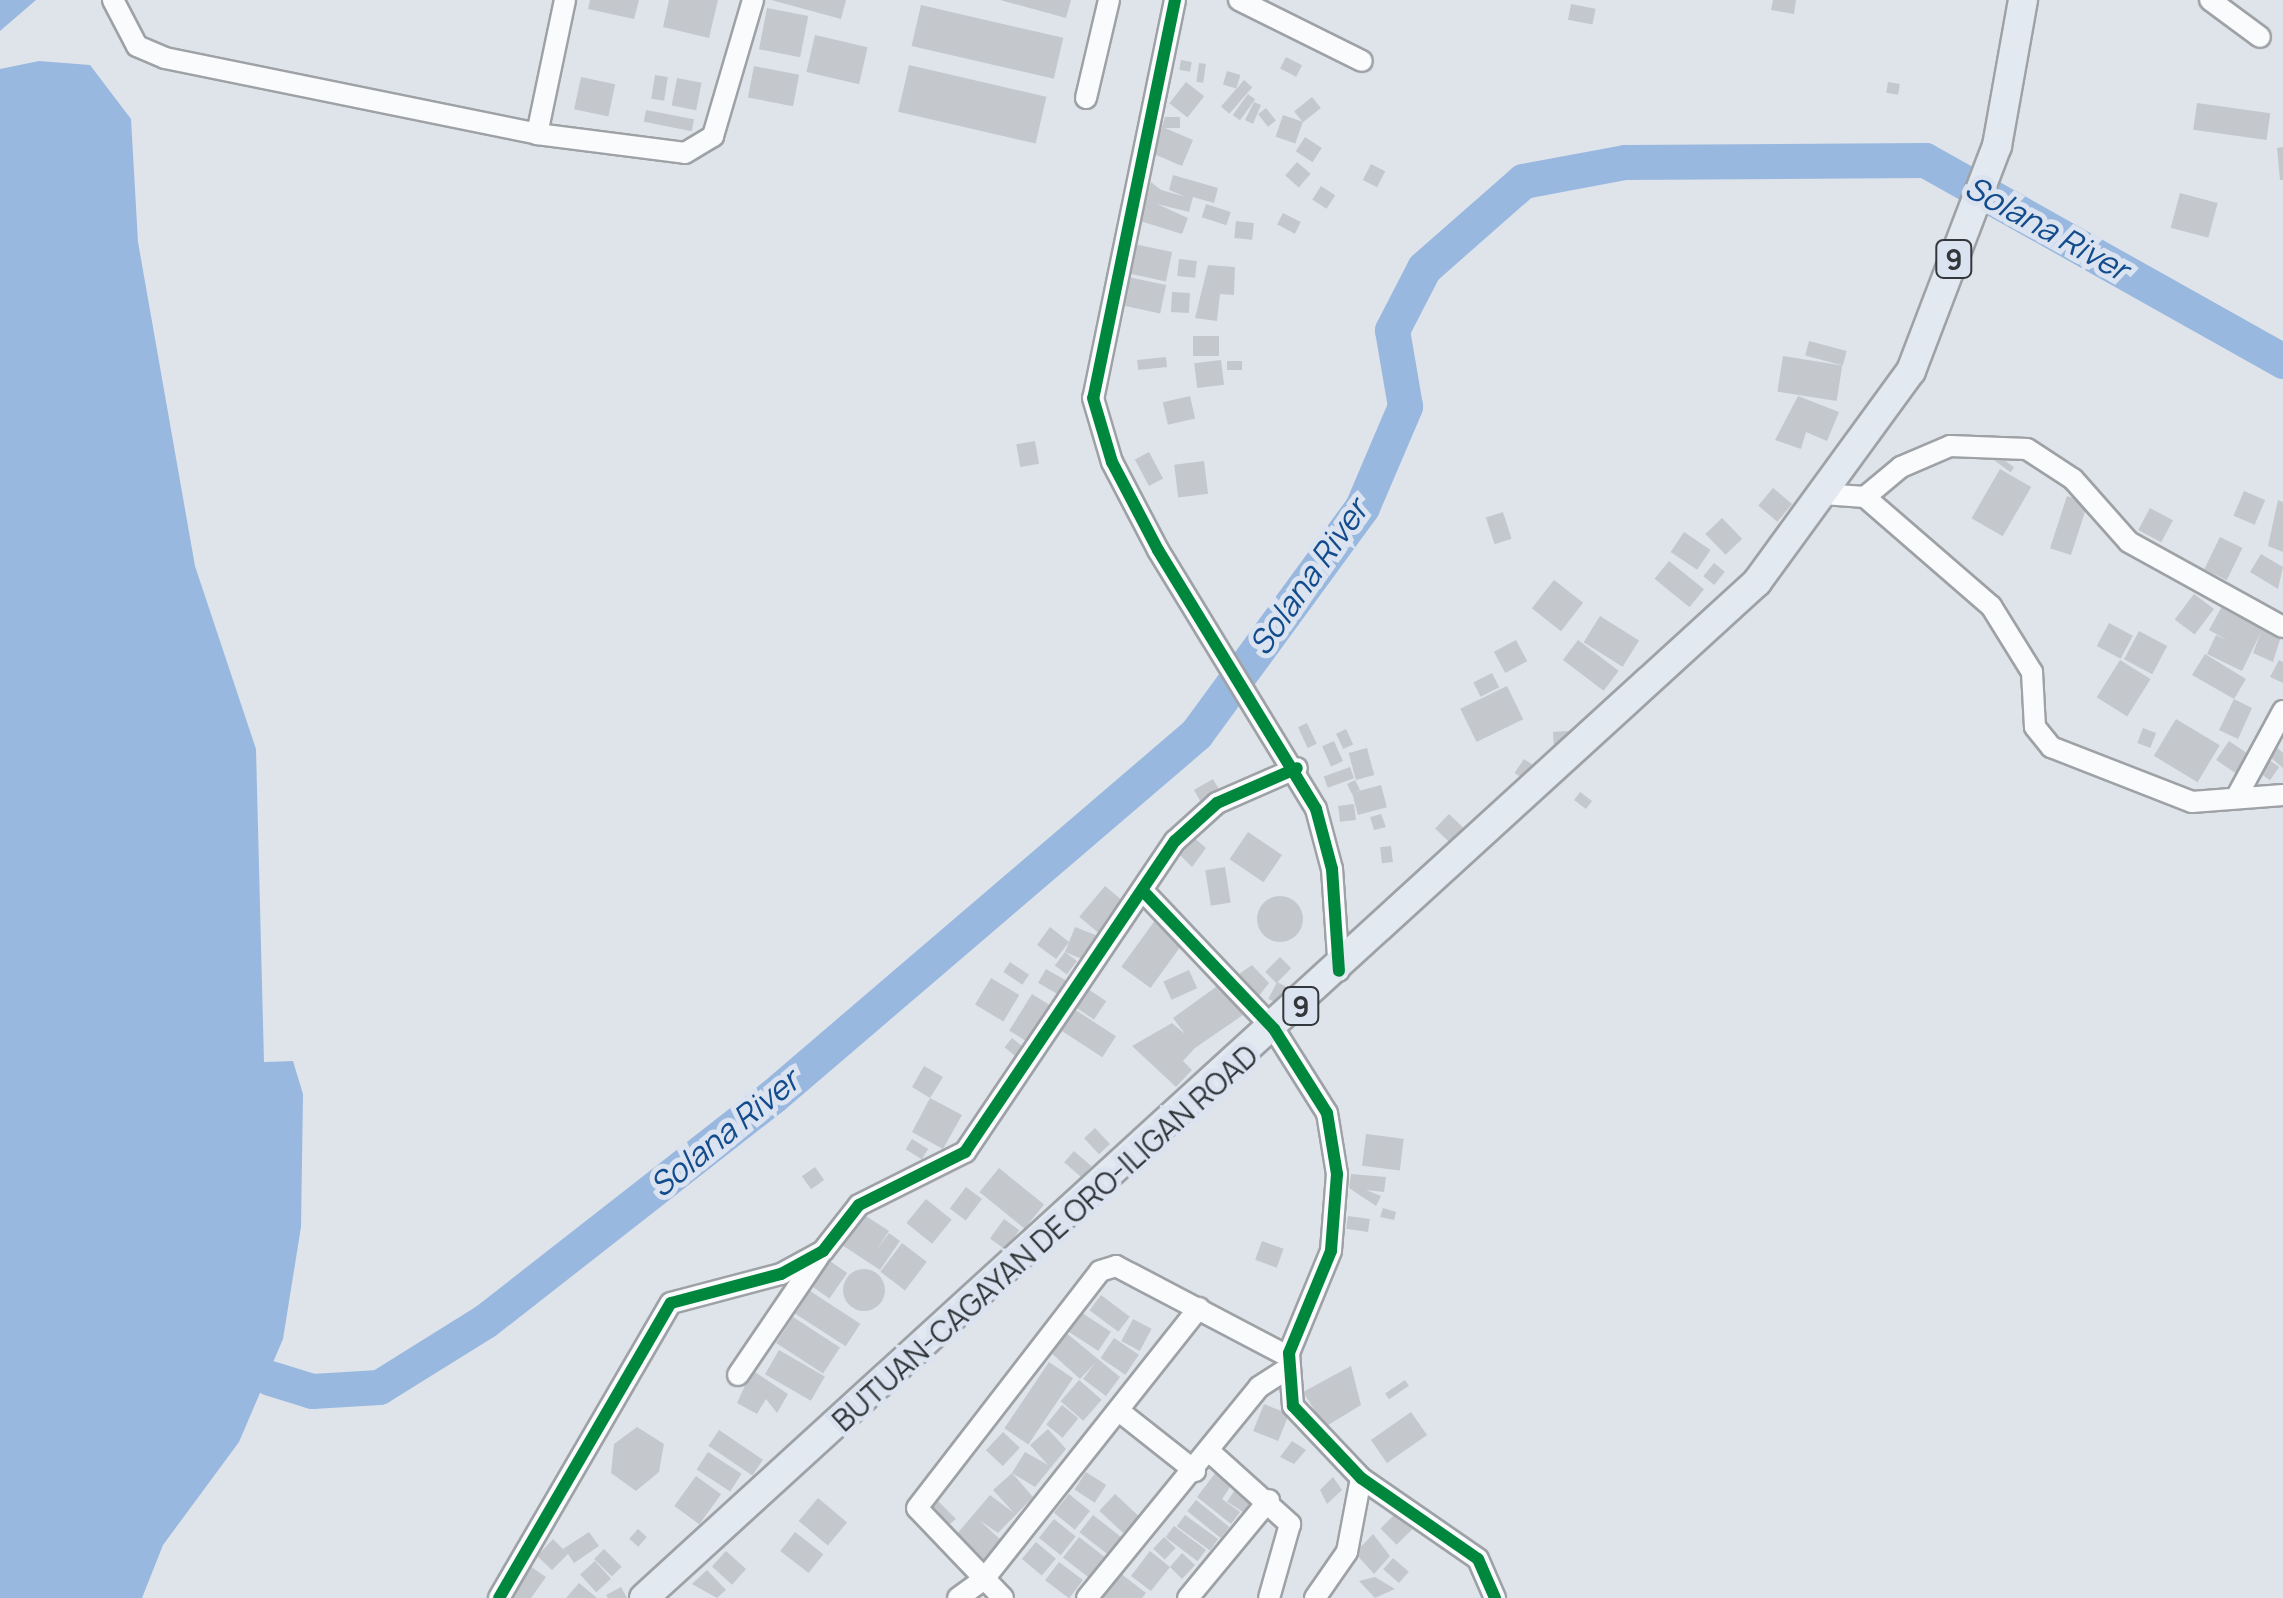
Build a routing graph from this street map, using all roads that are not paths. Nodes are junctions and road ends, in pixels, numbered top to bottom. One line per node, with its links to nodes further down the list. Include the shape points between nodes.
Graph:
1 (113, 0): 12 (street, via 137,46 166,58)
2 (564, 0): 12 (street)
3 (754, 0): 12 (street, via 724,111 705,146 655,152)
4 (1109, 0): 11 (street)
5 (1176, 0): 17 (street, via 1093,398 1112,462 1158,550)
6 (1239, 0): 10 (street)
7 (2023, 0): 13 (highway, BUTUAN-CAGAYAN DE ORO-ILIGAN ROAD / 9, via 1996,146 1912,371)
8 (2210, 0): 9 (street)
9 (2260, 37)
10 (1362, 61)
11 (1086, 98)
12 (536, 134)
13 (1823, 494): 14 (street); 21 (highway, BUTUAN-CAGAYAN DE ORO-ILIGAN ROAD / 9, via 1696,644)
14 (1865, 497): 15 (street, via 1901,467 1950,446 2027,448 2073,478 2129,542); 19 (street, via 1991,606 2032,672 2035,727 2051,748 2192,802)
15 (2283, 627)
16 (2283, 711): 19 (street)
17 (1293, 760): 20 (street, via 1216,803 1175,841); 21 (street, via 1327,837)
18 (2283, 795): 19 (street)
19 (2236, 798)
20 (1144, 892): 22 (street); 23 (street, via 972,1144 859,1205)
21 (1339, 971): 22 (highway, BUTUAN-CAGAYAN DE ORO-ILIGAN ROAD / 9)
22 (1274, 1029): 25 (street, via 1320,1097 1338,1174 1331,1251); 34 (highway, BUTUAN-CAGAYAN DE ORO-ILIGAN ROAD / 9)
23 (823, 1250): 26 (street); 33 (street, via 660,1314)
24 (1199, 1308): 25 (street); 27 (street); 32 (street, via 1116,1266 1100,1271 919,1502 917,1514)
25 (1288, 1363): 28 (street, via 1259,1387); 30 (street, via 1293,1406)
26 (738, 1376)
27 (1119, 1411): 29 (street); 32 (street)
28 (1210, 1452): 29 (street); 31 (street)
29 (1195, 1471): 37 (street)
30 (1360, 1478): 40 (street, via 1347,1552); 41 (street, via 1478,1559)
31 (1269, 1500): 38 (street); 39 (street, via 1290,1528)
32 (984, 1579): 35 (street); 36 (street)
33 (499, 1598)
34 (644, 1598)
35 (958, 1598)
36 (1004, 1598)
37 (1087, 1598)
38 (1188, 1598)
39 (1269, 1598)
40 (1315, 1598)
41 (1495, 1598)

